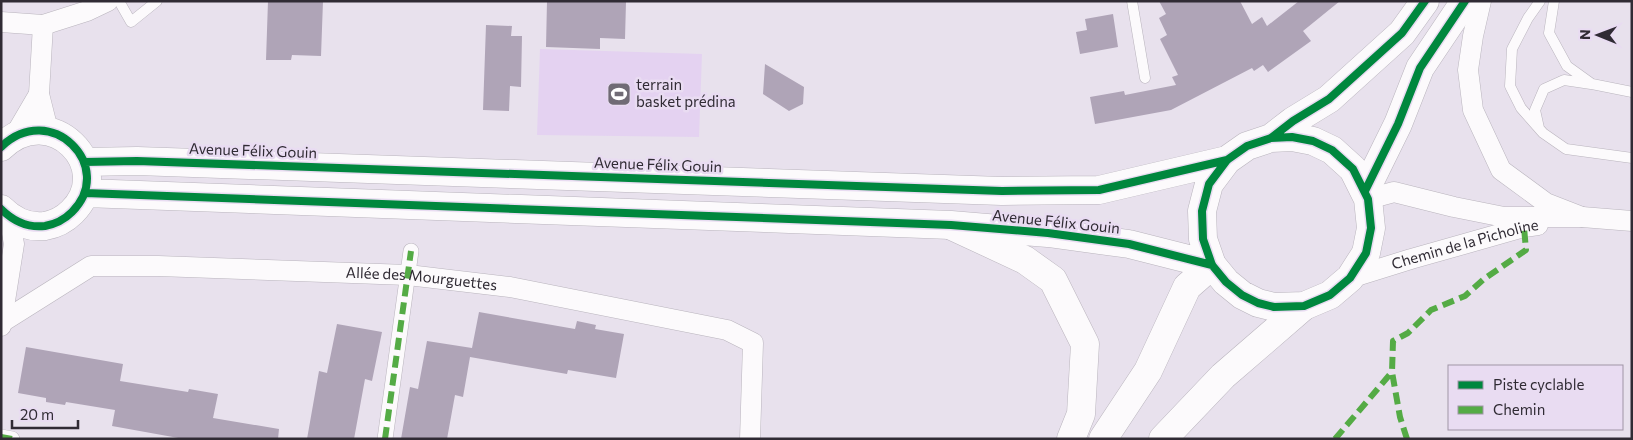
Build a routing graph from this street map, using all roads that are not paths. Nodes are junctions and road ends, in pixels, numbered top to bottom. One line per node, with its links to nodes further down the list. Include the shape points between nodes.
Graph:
1 (108, 1): 11 (street)
2 (118, 1): 3 (lane, via 131,22)
3 (157, 1)
4 (1132, 1): 12 (lane)
5 (1425, 1): 18 (main road, Avenue Félix Gouin, via 1402,33 1329,99)
6 (1465, 1): 24 (main road, via 1420,68)
7 (1481, 1): 26 (street, Chemin de la Picholine, via 1468,70 1473,110 1501,170 1546,202)
8 (1540, 1): 16 (lane, via 1512,49 1510,86 1520,108)
9 (1554, 1): 13 (lane, via 1549,33 1567,66)
10 (1, 22): 11 (street)
11 (43, 25): 15 (street)
12 (1145, 78)
13 (1592, 84): 14 (lane); 16 (lane, via 1564,80 1544,89 1536,110)
14 (1632, 92)
15 (39, 94): 17 (street); 19 (street)
16 (1539, 129): 20 (lane, via 1566,149)
17 (48, 130): 19 (main road, via 31,130); 22 (main road, via 63,136 76,147)
18 (1271, 138): 21 (main road, Avenue Félix Gouin, via 1247,146); 24 (main road, via 1313,141 1332,150 1353,169)
19 (8, 141)
20 (1632, 158)
21 (1227, 160): 22 (main road, Avenue Félix Gouin, via 1099,190 1011,191); 32 (main road, Avenue Félix Gouin, via 1209,184 1202,211 1202,239)
22 (84, 162): 23 (main road, via 87,177)
23 (85, 193): 28 (main road, Avenue Félix Gouin); 29 (main road, via 67,218 53,225)
24 (1367, 195): 26 (street, Chemin de la Picholine, via 1394,192 1504,217); 34 (main road, Avenue Félix Gouin, via 1371,228 1366,253)
25 (5, 213): 29 (main road, via 23,224); 30 (street)
26 (1582, 217): 27 (street, Chemin de la Picholine); 34 (street, Chemin de la Picholine, via 1524,227)
27 (1632, 221)
28 (951, 225): 32 (main road, Avenue Félix Gouin, via 1129,244); 42 (main road, via 1025,260 1053,280 1085,344 1081,414)
29 (38, 227): 30 (street)
30 (14, 244): 35 (street)
31 (411, 251): 33 (street)
32 (1212, 265): 36 (main road, Avenue Félix Gouin, via 1226,282 1258,303 1274,307); 43 (main road, via 1187,287 1148,371)
33 (408, 275): 37 (street, Allée des Mourguettes, via 91,266); 40 (street); 41 (street, Allée des Mourguettes, via 510,287 727,330 753,343)
34 (1350, 278): 36 (main road, Avenue Félix Gouin, via 1330,295)
35 (3, 300): 37 (street)
36 (1304, 306): 44 (main road, via 1223,376)
37 (2, 324)
38 (1, 437): 39 (street)
39 (12, 439)
40 (385, 439)
41 (750, 439)
42 (1072, 439)
43 (1103, 439)
44 (1163, 439)

